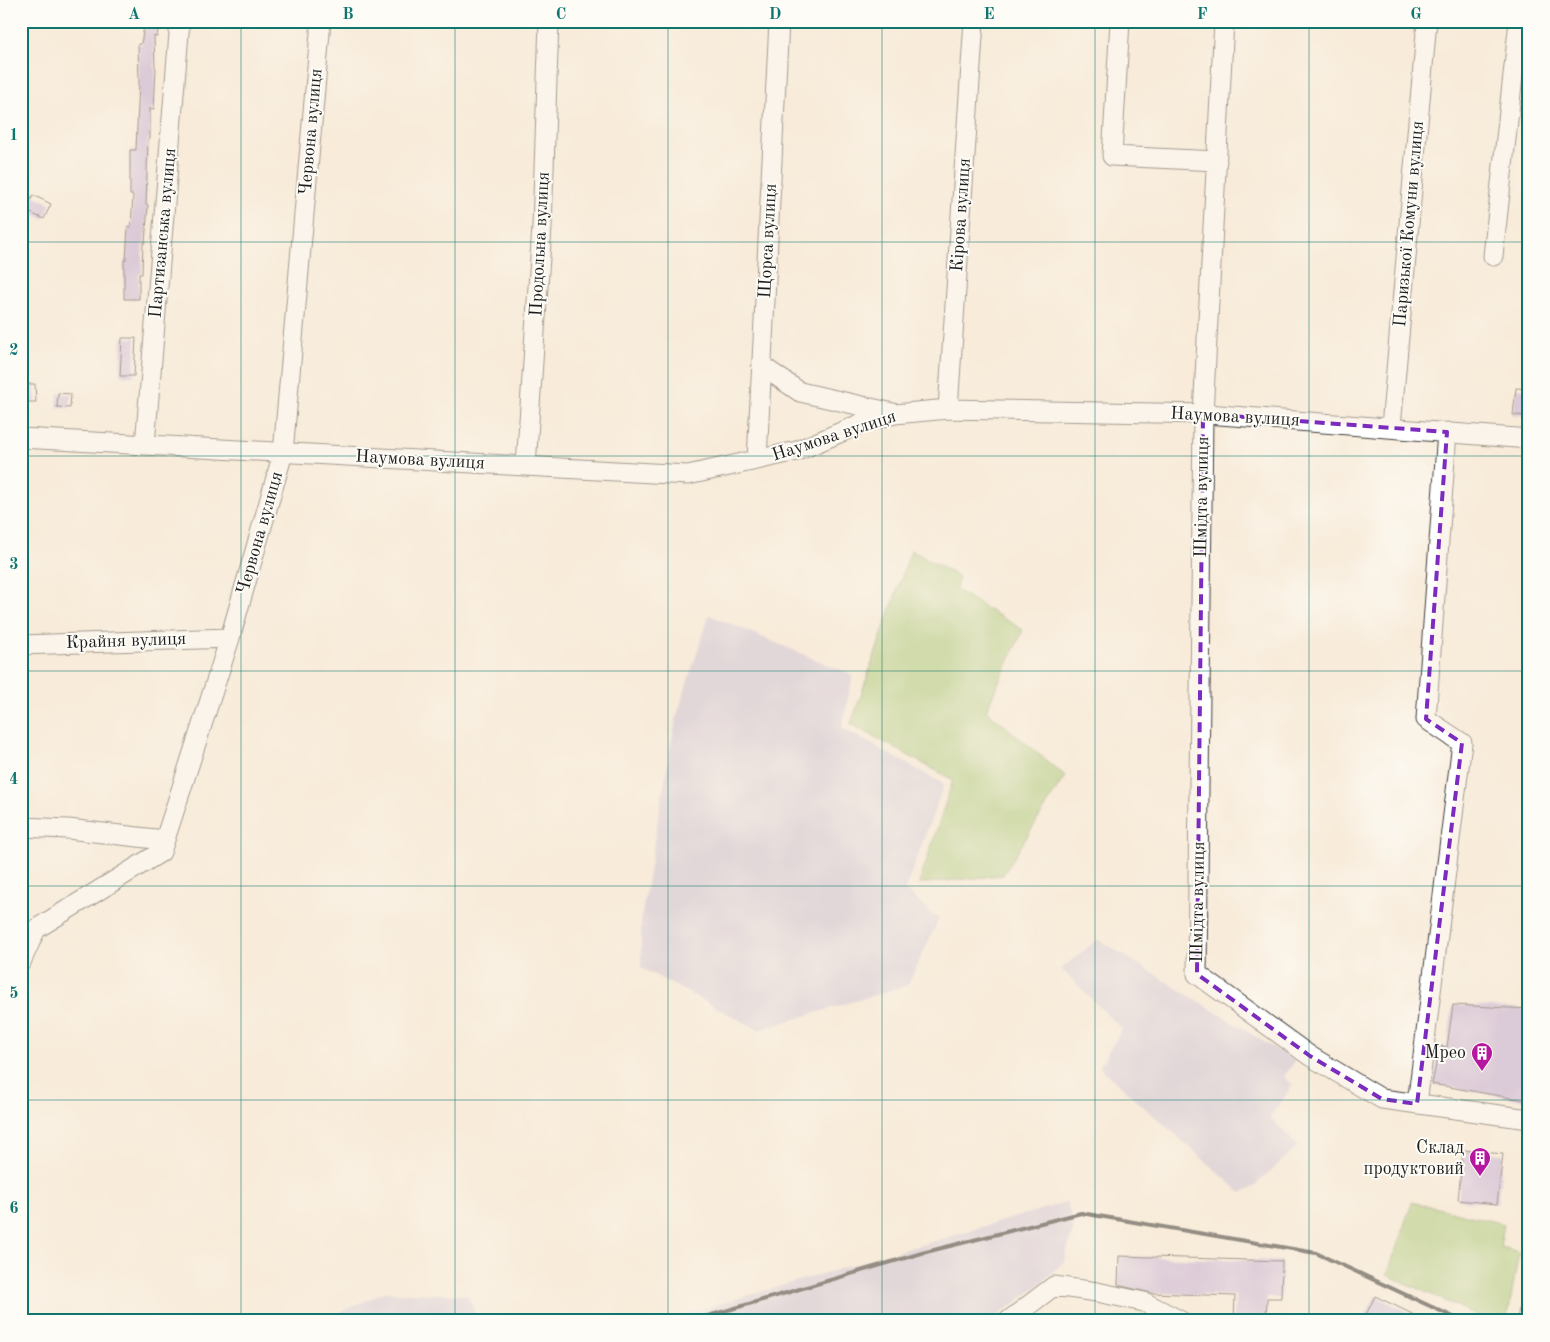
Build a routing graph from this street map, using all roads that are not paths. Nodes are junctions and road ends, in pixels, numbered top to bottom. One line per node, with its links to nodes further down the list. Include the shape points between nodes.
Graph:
1 (180, 21): 20 (street, Партизанська вулиця)
2 (321, 21): 21 (street, Червона вулиця)
3 (549, 21): 23 (street, Продольна вулиця, via 542,227)
4 (779, 21): 12 (street, Щорса вулиця)
5 (974, 21): 13 (street, Кірова вулиця)
6 (1120, 21): 10 (street, via 1112,156)
7 (1224, 21): 10 (street, Шмідта вулиця)
8 (1427, 21): 16 (street, Паризької Комуни вулиця)
9 (1519, 21): 11 (street)
10 (1217, 161): 15 (street, Шмідта вулиця)
11 (1493, 256)
12 (762, 366): 14 (street, via 800,392); 22 (street, Щорса вулиця)
13 (948, 409): 14 (street, Наумова вулиця); 15 (street, Наумова вулиця)
14 (895, 414): 22 (street, Наумова вулиця, via 866,421 796,450)
15 (1203, 414): 16 (street, Наумова вулиця); 29 (street, Шмідта вулиця, via 1197,974 1310,1056 1382,1099)
16 (1391, 427): 17 (street, Наумова вулиця)
17 (1447, 432): 19 (street, Наумова вулиця); 29 (street, via 1426,719 1462,743)
18 (21, 438): 20 (street, Наумова вулиця)
19 (1529, 439)
20 (146, 445): 21 (street, Наумова вулиця)
21 (283, 453): 23 (street, Наумова вулиця); 24 (street, Червона вулиця)
22 (757, 460): 23 (street, Наумова вулиця, via 688,475)
23 (526, 466)
24 (230, 638): 25 (street, Крайня вулиця); 27 (street, Червона вулиця)
25 (21, 645)
26 (21, 827): 27 (street)
27 (164, 840): 28 (street, Червона вулиця, via 161,852 36,929)
28 (21, 962)
29 (1417, 1104): 30 (street)
30 (1529, 1119)
31 (1529, 1308): 34 (street)
32 (1008, 1321): 33 (street, via 1054,1286 1144,1302)
33 (1181, 1321)
34 (1527, 1321)

